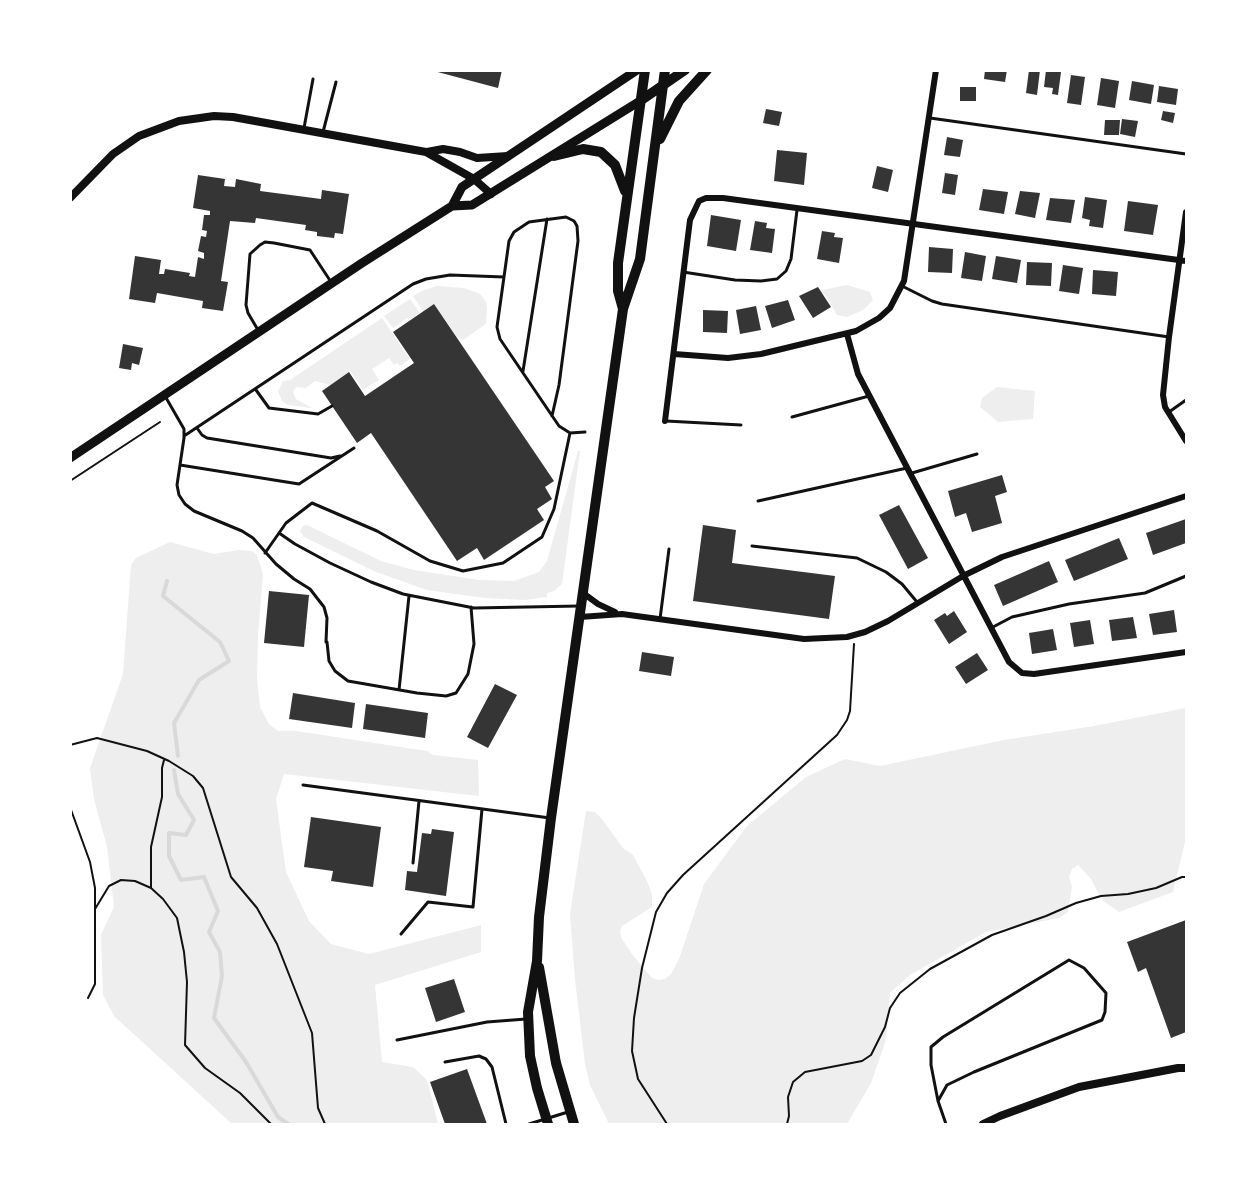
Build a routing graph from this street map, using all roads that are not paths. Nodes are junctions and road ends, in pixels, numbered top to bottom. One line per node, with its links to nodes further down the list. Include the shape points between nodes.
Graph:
1 (637, 70): 17 (main road)
2 (645, 70): 10 (highway)
3 (665, 70): 9 (highway)
4 (685, 70): 9 (highway)
5 (707, 70): 14 (highway, via 679,101)
6 (936, 70): 11 (street)
7 (313, 79): 12 (lane)
8 (336, 82): 13 (lane)
9 (663, 85): 10 (highway); 14 (highway)
10 (640, 101): 18 (main road); 21 (highway)
11 (929, 118): 16 (lane); 27 (street)
12 (303, 130): 13 (street); 22 (street, via 214,116 158,127 125,145)
13 (323, 134): 15 (street)
14 (655, 150): 33 (highway, via 640,259)
15 (426, 152): 17 (street, via 443,149 477,158); 19 (street)
16 (1186, 154)
17 (511, 155): 19 (main road)
18 (554, 156): 20 (main road); 21 (highway, via 583,149 601,152 615,165)
19 (474, 179): 20 (street); 23 (main road, via 462,188)
20 (491, 194): 23 (main road, via 472,205)
21 (626, 196): 33 (highway, via 617,279)
22 (70, 198)
23 (452, 206): 31 (main road)
24 (797, 208): 27 (street); 29 (lane, via 791,259 777,279 743,281); 29 (street, via 714,197 699,201 690,220)
25 (1186, 212): 28 (street)
26 (547, 219): 30 (lane, via 529,222 514,232); 38 (lane); 45 (lane, via 566,217 574,221 579,231)
27 (913, 224): 28 (street); 32 (street)
28 (1183, 261): 36 (street)
29 (683, 272): 37 (street)
30 (504, 277): 38 (lane, via 497,327 500,339); 39 (lane, via 450,275 413,284)
31 (331, 283): 34 (main road); 34 (lane, via 310,250 265,242 260,245 250,254 246,305)
32 (902, 286): 35 (street, via 890,308 879,318); 36 (lane, via 942,303)
33 (622, 309): 68 (highway)
34 (259, 332): 40 (main road)
35 (847, 334): 37 (street, via 744,357); 41 (street, via 853,360)
36 (1169, 337): 44 (street, via 1163,395)
37 (674, 354): 47 (street)
38 (523, 373): 45 (lane)
39 (255, 389): 43 (lane, via 269,408 318,414); 49 (lane)
40 (164, 395): 52 (lane, via 184,429); 57 (main road)
41 (869, 396): 46 (lane); 59 (street)
42 (1186, 400): 44 (lane)
43 (332, 406)
44 (1168, 412): 53 (street)
45 (552, 416): 51 (lane)
46 (792, 417)
47 (664, 421): 48 (lane)
48 (741, 425)
49 (196, 428): 52 (lane); 56 (lane, via 207,438 331,458)
50 (585, 432): 51 (lane)
51 (570, 433): 62 (lane, via 554,509 542,537 503,563 464,571 430,561 377,531 312,503)
52 (184, 436): 58 (lane)
53 (1186, 441)
54 (354, 448): 56 (lane)
55 (977, 454): 59 (lane)
56 (342, 456): 58 (lane, via 299,484)
57 (70, 458)
58 (180, 465): 65 (lane, via 177,485 185,504 242,531)
59 (908, 471): 61 (lane); 66 (street)
60 (1186, 496): 66 (street, via 1002,557)
61 (758, 501)
62 (279, 533): 65 (lane); 69 (lane, via 330,563)
63 (752, 546): 70 (lane, via 857,558 903,584)
64 (669, 549): 74 (lane)
65 (265, 553): 77 (lane, via 320,599 327,618 329,662 335,671 348,681)
66 (963, 576): 70 (street); 75 (street)
67 (1186, 576): 75 (lane, via 1145,593 1069,604 1012,617)
68 (583, 593): 72 (highway); 73 (street, via 604,608)
69 (409, 595): 71 (lane); 77 (lane)
70 (919, 603): 74 (street, via 879,627 832,639 804,639)
71 (471, 607): 72 (lane); 77 (lane, via 474,644 468,674 456,693 446,696)
72 (581, 611): 73 (street); 81 (highway)
73 (622, 614): 74 (street)
74 (660, 619)
75 (991, 628): 76 (street, via 1009,662 1022,673)
76 (1186, 652)
77 (399, 690)
78 (303, 785): 79 (lane)
79 (419, 801): 80 (lane); 82 (lane)
80 (482, 809): 81 (lane); 83 (lane, via 473,907 428,902)
81 (552, 818): 84 (highway)
82 (413, 863)
83 (401, 934)
84 (537, 961): 85 (highway); 90 (highway)
85 (528, 1019): 86 (lane, via 487,1022); 91 (highway, via 530,1056)
86 (397, 1040)
87 (445, 1062): 92 (lane, via 479,1056 486,1059 492,1067)
88 (1186, 1068): 96 (street, via 1079,1087)
89 (938, 1101): 89 (lane, via 931,1047 942,1038 1069,960 1084,968 1106,993 1102,1020 947,1085); 95 (lane)
90 (569, 1111): 91 (lane); 94 (highway)
91 (547, 1122): 93 (lane)
92 (506, 1125)
93 (529, 1125)
94 (574, 1125)
95 (946, 1125)
96 (983, 1125)

